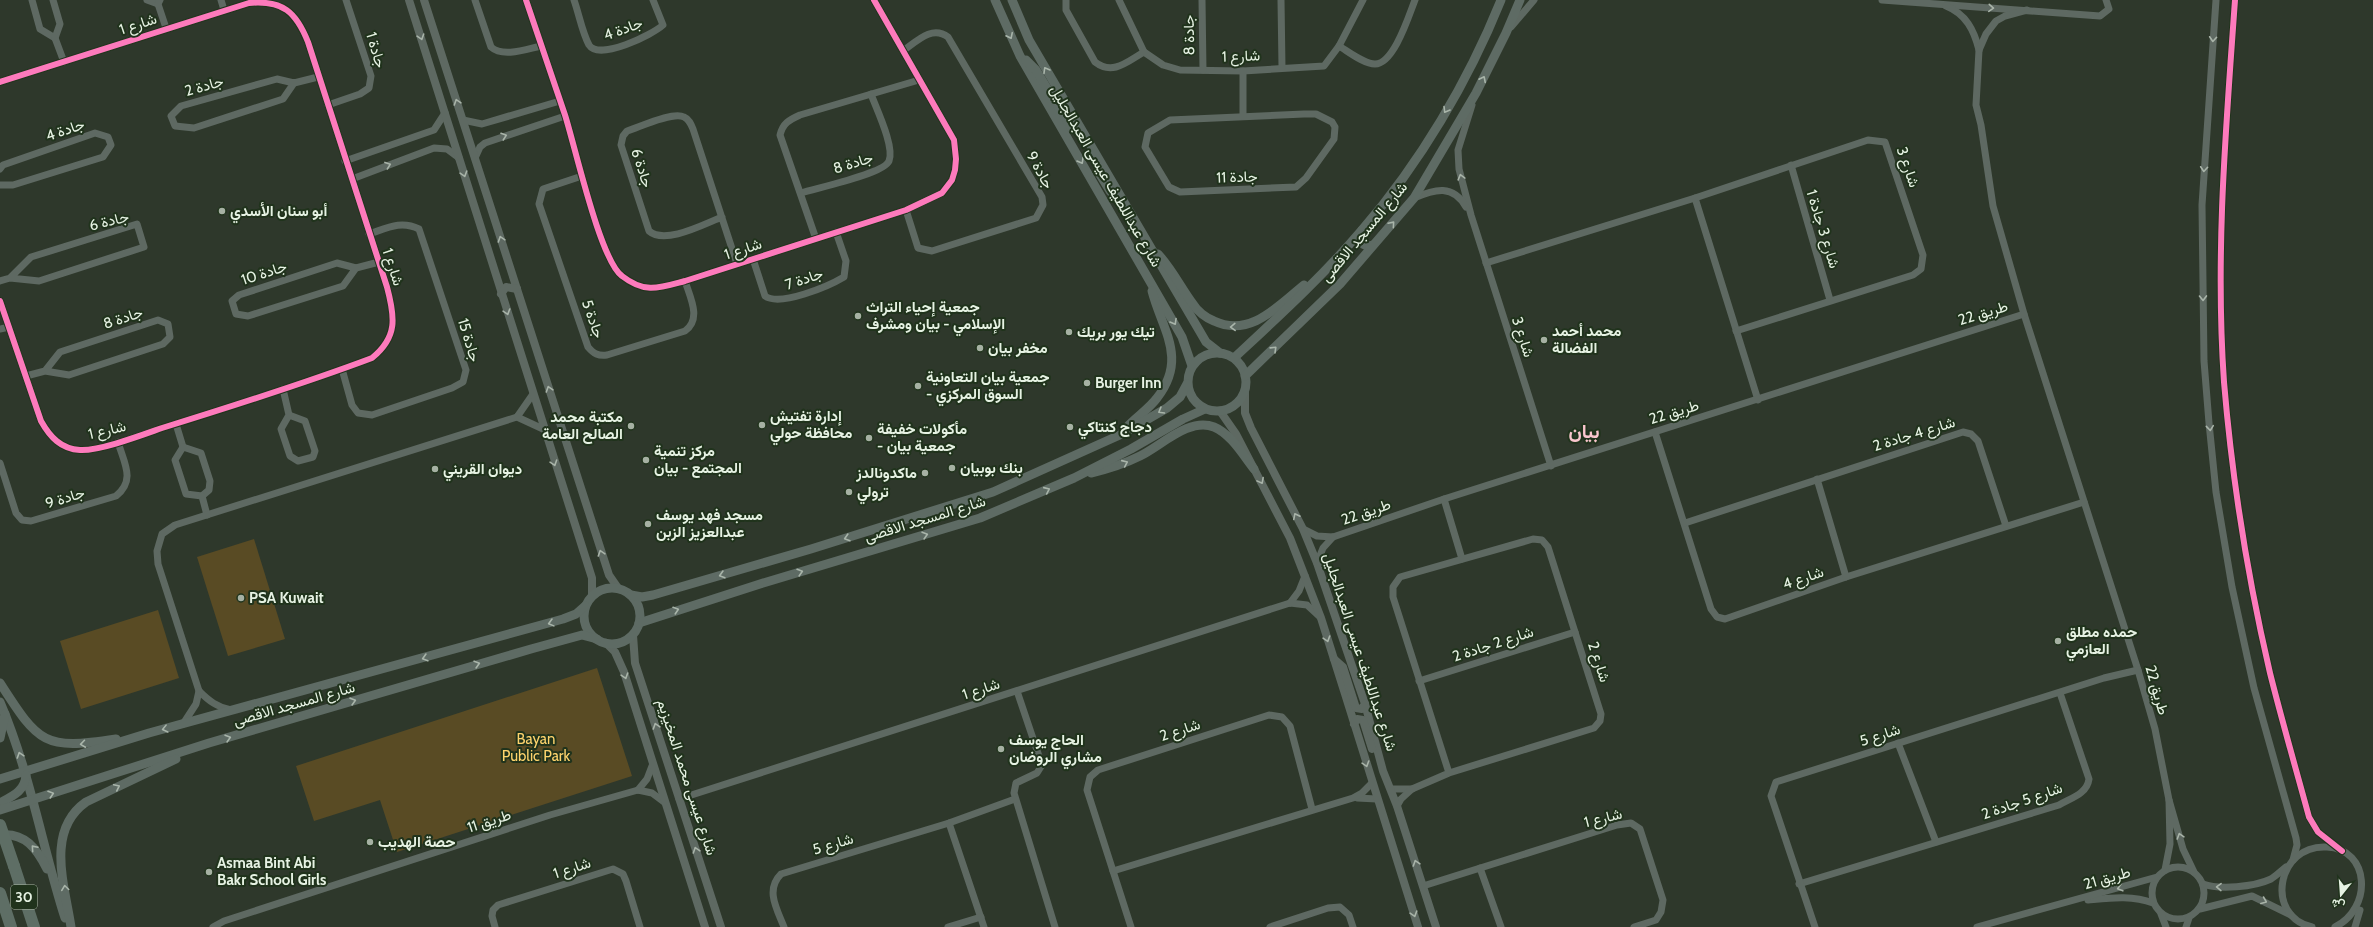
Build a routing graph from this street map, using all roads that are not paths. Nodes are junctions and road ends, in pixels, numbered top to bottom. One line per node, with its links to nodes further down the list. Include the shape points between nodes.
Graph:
1 (32, 0): 34 (street, via 40,29)
2 (53, 0): 34 (street, via 60,24)
3 (146, 0): 28 (street)
4 (221, 0): 30 (street)
5 (346, 0): 52 (street, جادة 1, via 371,76 369,88 360,94)
6 (409, 0): 53 (street, one-way to 53)
7 (424, 0): 56 (street, one-way to 7)
8 (475, 0): 35 (street, via 491,47 495,51 511,52)
9 (526, 0): 35 (street, شارع 1)
10 (574, 0): 11 (street, جادة 4, via 590,45 596,50 604,51 646,37 663,25)
11 (653, 0)
12 (874, 0): 38 (street, شارع 1)
13 (995, 0): 40 (main road, شارع عبداللطيف عيسى العبدالجليل, one-way to 40)
14 (1012, 0): 57 (main road, شارع عبداللطيف عيسى العبدالجليل, one-way to 14, via 1029,40)
15 (1066, 0): 39 (street, via 1066,10 1095,62 1102,67 1114,69)
16 (1119, 0): 39 (street, شارع 1)
17 (1202, 0): 43 (street, جادة 8)
18 (1281, 0): 42 (street)
19 (1363, 0): 36 (street, شارع 1)
20 (1415, 0): 36 (street, via 1400,36 1388,57 1382,62 1374,64 1365,61)
21 (1520, 0): 33 (main road, شارع المسجد الاقصى)
22 (1534, 0): 33 (street)
23 (1882, 0): 29 (street)
24 (2106, 0): 31 (street, via 2109,9 2100,16)
25 (2216, 0): 194 (street, one-way to 194, via 2202,205 2205,375 2216,492 2232,587 2254,688 2296,838 2297,846)
26 (2235, 0): 193 (street, via 2222,186 2221,285 2224,382 2237,487 2262,636 2308,817 2318,832)
27 (1500, 1): 74 (main road, شارع المسجد الاقصى, one-way to 74, via 1487,33 1448,107 1391,194)
28 (159, 2): 32 (street)
29 (1938, 4): 31 (street, one-way to 31); 37 (street, طريق 22, via 1955,10 1966,20 1975,34)
30 (224, 10): 32 (street, شارع 1); 45 (street, شارع 1, via 265,1 285,8 300,21)
31 (2027, 10): 37 (street, طريق 22, via 1996,21 1986,34)
32 (166, 28): 41 (street, شارع 1)
33 (1506, 33): 49 (main road, شارع المسجد الاقصى, one-way to 33)
34 (55, 38): 41 (street)
35 (541, 46): 51 (street, شارع 1)
36 (1339, 46): 42 (street, شارع 1, via 1324,66)
37 (1979, 50): 96 (street, طريق 22, via 1976,105 1993,206)
38 (903, 51): 46 (street, شارع 1); 71 (street, جادة 9, via 930,33 943,34 948,38 1042,197 1043,205 1036,218 932,251 918,248)
39 (1144, 52): 43 (street, شارع 1, via 1163,65 1180,70)
40 (1020, 56): 57 (main road, via 1036,70 1071,128); 58 (main road, شارع عبداللطيف عيسى العبدالجليل)
41 (64, 62): 47 (street, شارع 1)
42 (1282, 67): 44 (street, شارع 1)
43 (1203, 70): 44 (street, شارع 1)
44 (1243, 71): 55 (street)
45 (318, 77): 48 (street, جادة 2); 52 (street, شارع 1)
46 (919, 80): 50 (street); 71 (street, شارع 1, via 954,140 955,170 942,193)
47 (0, 82)
48 (294, 83): 48 (street, جادة 2, via 283,99 194,128 175,126 171,116 181,106 277,78)
49 (1476, 93): 68 (main road, شارع المسجد الاقصى); 72 (street, شارع 3, one-way to 49, via 1457,156)
50 (871, 94): 67 (street, جادة 8, via 888,142 889,161 886,166); 67 (street, via 800,115 782,127 780,135)
51 (560, 101): 54 (street, شارع 1); 56 (street, via 482,124)
52 (328, 105): 61 (street, شارع 1)
53 (445, 114): 59 (street); 61 (street, via 434,130)
54 (565, 116): 60 (street, one-way to 54, via 486,143); 64 (street, شارع 1)
55 (1243, 116): 55 (street, جادة 11, via 1170,120 1148,133 1145,147 1169,187 1180,192 1288,188 1296,187 1306,178 1336,133 1332,122 1316,114)
56 (463, 120): 60 (street)
57 (1080, 129): 70 (main road, شارع عبداللطيف عيسى العبدالجليل)
58 (1072, 144): 70 (main road, via 1076,141 1083,143 1110,191); 88 (main road, شارع عبداللطيف عيسى العبدالجليل, one-way to 88)
59 (459, 158): 65 (street, one-way to 59, via 434,148 447,149); 87 (street, one-way to 87)
60 (475, 158): 85 (street, one-way to 60)
61 (345, 161): 65 (street, شارع 1)
62 (1790, 166): 69 (street, شارع 3); 94 (street, شارع 3 جادة 1); 94 (street, شارع 3, via 1868,140 1885,142 1923,255 1921,269 1913,275)
63 (0, 168): 66 (street, جادة 4, via 3,164 95,133 108,137 111,145 103,157 13,185)
64 (582, 176): 91 (street, شارع 1, via 611,262 621,276 638,286 654,289); 91 (street, جادة 5, via 543,190 539,204 588,346 593,353 599,356 607,355 691,327 695,314)
65 (352, 179): 76 (street, شارع 1)
66 (0, 185)
67 (801, 193): 78 (street)
68 (1414, 198): 72 (street, شارع 3, via 1436,190 1450,191 1463,201); 79 (main road, شارع المسجد الاقصى, one-way to 68)
69 (1695, 198): 83 (street, شارع 3); 99 (street)
70 (1122, 199): 77 (main road, شارع عبداللطيف عيسى العبدالجليل)
71 (906, 210): 75 (street, شارع 1)
72 (1471, 215): 83 (street, شارع 3)
73 (722, 217): 73 (street, جادة 6, via 689,120 674,115 627,131 621,145 649,231 659,237 675,235); 84 (street, جادة 6)
74 (1362, 230): 79 (main road, via 1362,244); 81 (main road, شارع المسجد الاقصى)
75 (836, 232): 78 (street, شارع 1); 80 (street, جادة 7, via 846,261 844,277 783,300 769,299 765,296)
76 (369, 234): 82 (street, شارع 1); 103 (street, جادة 15, via 401,224 409,224 419,229 466,370 463,382 452,388 372,415 358,413 352,405)
77 (1145, 238): 81 (main road, one-way to 77, via 1266,315 1241,326 1226,327 1208,319 1194,306 1167,263); 100 (main road, شارع عبداللطيف عيسى العبدالجليل, via 1202,335 1211,347)
78 (816, 239): 80 (street, شارع 1)
79 (1374, 245): 106 (main road, شارع المسجد الاقصى, one-way to 79, via 1340,284)
80 (753, 259): 84 (street, شارع 1)
81 (1335, 260): 101 (main road, شارع المسجد الاقصى)
82 (379, 262): 86 (street, جادة 10); 103 (street, شارع 1, via 393,310 391,332 384,348 372,358)
83 (1486, 263): 123 (street, شارع 3)
84 (737, 264): 91 (street, شارع 1)
85 (509, 265): 87 (street, via 505,272); 92 (street)
86 (356, 268): 86 (street, جادة 10, via 343,286 248,316 236,314 232,301 239,295 337,263)
87 (494, 272): 93 (street)
88 (1148, 276): 102 (main road, شارع عبداللطيف عيسى العبدالجليل, one-way to 102, via 1182,337); 119 (main road, via 1171,343 1170,374 1157,399)
89 (10, 278): 89 (street, جادة 6, via 39,281 144,247 137,224 31,257); 90 (street, جادة 6)
90 (0, 281)
91 (685, 281)
92 (517, 289): 93 (street, via 506,287); 139 (street, one-way to 92, via 609,575)
93 (501, 294): 110 (street, one-way to 110)
94 (1830, 300): 99 (street, شارع 3)
95 (0, 301): 97 (street, شارع 1)
96 (2024, 314): 111 (street, طريق 22); 129 (street, طريق 22)
97 (9, 327): 98 (street); 105 (street, شارع 1)
98 (0, 330)
99 (1736, 331): 111 (street)
100 (1220, 353): 101 (main road); 102 (main road, via 1199,358)
101 (1234, 358): 106 (main road)
102 (1192, 366): 107 (main road)
103 (342, 369): 108 (street, شارع 1)
104 (45, 371): 104 (street, جادة 8, via 69,375 163,344 170,337 168,324 158,320 60,352); 105 (street, جادة 8)
105 (26, 376): 120 (street, شارع 1, via 41,421 49,436 57,443 80,450)
106 (1245, 376): 109 (main road)
107 (1187, 384): 112 (main road, via 1192,399); 119 (main road, شارع المسجد الاقصى, one-way to 119, via 1180,397 1167,408)
108 (283, 389): 114 (street); 116 (street, شارع 1)
109 (1244, 392): 113 (main road, via 1235,405); 133 (street, شارع عبداللطيف عيسى العبدالجليل, one-way to 109, via 1251,428 1246,413)
110 (533, 394): 115 (street); 117 (street)
111 (1758, 400): 118 (street, طريق 22)
112 (1205, 409): 113 (main road); 125 (main road, شارع المسجد الاقصى)
113 (1220, 412): 124 (street, شارع عبداللطيف عيسى العبدالجليل, via 1236,434)
114 (289, 415): 114 (street, via 281,429 290,456 298,461 313,457 315,451 305,421)
115 (517, 417): 117 (street); 130 (street)
116 (176, 424): 120 (street, شارع 1); 121 (street)
117 (543, 429): 140 (street, one-way to 140, via 592,578)
118 (1655, 432): 123 (street, طريق 22); 131 (street, شارع 4)
119 (1122, 434): 141 (main road, شارع المسجد الاقصى, one-way to 141, via 993,492 653,595)
120 (118, 442): 122 (street, جادة 9, via 129,478 124,490 116,496 32,521 22,520 16,513)
121 (184, 447): 127 (street, via 201,452 210,482 209,490); 127 (street, via 175,460 186,494)
122 (0, 464)
123 (1551, 466): 128 (street, طريق 22)
124 (1254, 469): 125 (main road, one-way to 124, via 1115,467 1141,456 1188,428 1203,424 1223,432); 137 (street, شارع عبداللطيف عيسى العبدالجليل, one-way to 137, via 1290,538)
125 (1074, 478): 145 (main road, شارع المسجد الاقصى, one-way to 125, via 980,518)
126 (1817, 479): 131 (street, شارع 4 جادة 2); 132 (street, شارع 4 جادة 2, via 1963,432 1971,434 1978,441); 138 (street)
127 (202, 496): 130 (street)
128 (1444, 499): 134 (street, طريق 22); 135 (street)
129 (2084, 502): 132 (street, شارع 4); 151 (street, طريق 22)
130 (207, 515): 155 (street, via 175,525 162,534 157,550 158,564)
131 (1685, 523): 138 (street, شارع 4, via 1711,610 1717,617 1725,619)
132 (2006, 526): 138 (street, شارع 4)
133 (1303, 529): 134 (street, طريق 22, via 1317,536); 136 (street, شارع عبداللطيف عيسى العبدالجليل)
134 (1333, 537): 136 (street, طريق 22, via 1323,548)
135 (1462, 559): 146 (street, شارع 2, via 1533,539 1542,540 1548,547); 152 (street, شارع 2, via 1400,577 1393,587 1393,597)
136 (1317, 563): 160 (street, شارع عبداللطيف عيسى العبدالجليل)
137 (1305, 576): 142 (street, via 1299,591); 144 (street, شارع عبداللطيف عيسى العبدالجليل)
138 (1846, 577)
139 (618, 588): 140 (main road, via 608,588); 141 (main road)
140 (592, 595): 143 (main road)
141 (631, 595): 145 (main road, via 639,608)
142 (1290, 603): 144 (street, شارع 1, via 1307,605); 154 (street, شارع 1)
143 (585, 606): 148 (main road, via 586,625); 161 (main road, شارع المسجد الاقصى, one-way to 161, via 576,614 563,619)
144 (1320, 618): 150 (street, شارع عبداللطيف عيسى العبدالجليل, one-way to 150)
145 (639, 623): 147 (main road)
146 (1575, 632): 152 (street, شارع 2 جادة 2); 172 (street, شارع 2, via 1601,714 1600,721 1594,728)
147 (633, 635): 149 (main road, via 625,641); 157 (street, شارع عيسى محمد المخيزيم, via 635,663)
148 (597, 639): 149 (main road); 167 (main road, شارع المسجد الاقصى, one-way to 148, via 570,637 582,635)
149 (606, 643): 158 (street, شارع عيسى محمد المخيزيم, one-way to 158, via 615,652)
150 (1334, 658): 160 (street, via 1343,667 1356,708 1362,709); 163 (street, شارع عبداللطيف عيسى العبدالجليل)
151 (2138, 670): 156 (street, شارع 5); 183 (street, طريق 22, via 2155,729)
152 (1419, 681): 172 (street, شارع 2)
153 (0, 683): 165 (main road, one-way to 153, via 82,744 53,742 28,725)
154 (1017, 690): 179 (street, شارع 1); 180 (street, via 1042,765 1037,773 1016,783)
155 (199, 691): 161 (street, via 209,701 222,708); 164 (street, via 196,704)
156 (2060, 692): 168 (street, شارع 5); 192 (street, شارع 5 جادة 2, via 2089,779 2084,792 2059,805)
157 (646, 695): 158 (street, via 637,693); 179 (street, شارع عيسى محمد المخيزيم, one-way to 157)
158 (632, 700): 169 (street, شارع عيسى محمد المخيزيم)
159 (0, 702): 162 (main road)
160 (1365, 704): 170 (street, شارع عبداللطيف عيسى العبدالجليل)
161 (235, 710): 164 (main road, شارع المسجد الاقصى)
162 (5, 714): 166 (main road); 171 (main road, one-way to 162)
163 (1354, 724): 170 (street, via 1357,719 1363,720 1372,751); 174 (street, شارع عبداللطيف عيسى العبدالجليل, one-way to 174)
164 (181, 725): 165 (main road, شارع المسجد الاقصى, one-way to 165)
165 (149, 733): 171 (main road, شارع المسجد الاقصى)
166 (0, 738)
167 (209, 743): 182 (main road, شارع المسجد الاقصى, one-way to 167); 223 (main road, one-way to 167, via 61,853 63,832 71,816 91,800)
168 (1898, 743): 192 (street); 204 (street, شارع 5, via 1776,782 1771,796)
169 (652, 766): 177 (street, via 647,779); 184 (street, شارع عيسى محمد المخيزيم)
170 (1383, 771): 175 (street, شارع عبداللطيف عيسى العبدالجليل)
171 (26, 772): 173 (main road, شارع المسجد الاقصى); 182 (main road); 185 (main road, via 22,789)
172 (1449, 773): 176 (street, شارع 2)
173 (2, 779)
174 (1372, 783): 178 (street); 181 (street, شارع عبداللطيف عيسى العبدالجليل)
175 (1391, 789): 176 (street, شارع 2); 186 (street, شارع عبداللطيف عيسى العبدالجليل)
176 (1412, 789): 186 (street, شارع 2)
177 (638, 790): 184 (street, via 652,793); 224 (street, طريق 11, via 550,815 224,921)
178 (1353, 798): 181 (street); 187 (street)
179 (679, 799): 199 (street, شارع عيسى محمد المخيزيم, one-way to 179)
180 (1015, 799): 189 (street, شارع 5); 232 (street)
181 (1377, 799): 236 (street, شارع عبداللطيف عيسى العبدالجليل, one-way to 236)
182 (34, 800): 188 (main road, شارع المسجد الاقصى); 203 (main road)
183 (2169, 800): 197 (street, طريق 22, via 2170,844); 200 (street, طريق 22, one-way to 183)
184 (664, 802): 201 (street, شارع عيسى محمد المخيزيم)
185 (0, 803)
186 (1397, 806): 206 (street, شارع عبداللطيف عيسى العبدالجليل, one-way to 186)
187 (1312, 809): 198 (street); 198 (street, شارع 2, via 1290,726 1282,717 1269,715 1098,770 1090,777 1086,790)
188 (0, 810)
189 (949, 823): 218 (street); 229 (street, شارع 5, via 781,874 774,881 772,892)
190 (0, 825): 221 (highway, 30, bridge)
191 (0, 835): 203 (main road, one-way to 191, via 30,843 15,836)
192 (1936, 842): 204 (street, شارع 5 جادة 2)
193 (2342, 851): 194 (street, via 2328,846 2313,847 2300,853); 212 (street, via 2353,860 2361,872 2364,886)
194 (2293, 860): 195 (street)
195 (2288, 866): 207 (street, via 2271,879); 217 (street, via 2281,890 2285,904)
196 (1480, 868): 206 (street, شارع 1); 238 (street); 239 (street, شارع 1, via 1631,823 1640,829 1663,900 1662,912 1656,920)
197 (2165, 870): 200 (street, via 2180,867); 202 (street)
198 (1113, 871): 233 (street, شارع 2)
199 (703, 872): 201 (street, via 698,877); 209 (street, شارع عيسى محمد المخيزيم)
200 (2194, 872): 205 (street)
201 (688, 877): 211 (street, شارع عيسى محمد المخيزيم)
202 (2157, 877): 213 (street, طريق 21, one-way to 213); 214 (street, via 2152,889)
203 (53, 880): 222 (main road)
204 (1799, 884): 240 (street, شارع 5)
205 (2203, 884): 207 (street, one-way to 205); 215 (street, via 2204,897)
206 (1423, 886): 237 (street, شارع عبداللطيف عيسى العبدالجليل)
207 (2236, 886): 210 (street)
208 (0, 893): 220 (highway, 30)
209 (711, 895): 211 (street, via 701,891); 228 (street, شارع عيسى محمد المخيزيم)
210 (2238, 898): 215 (street); 217 (street, one-way to 217, via 2252,896)
211 (696, 899): 227 (street, شارع عيسى محمد المخيزيم)
212 (2362, 900): 245 (street, via 2356,912 2346,922); 246 (street)
213 (2063, 903): 214 (street, طريق 21, via 2121,897 2138,898); 241 (street, طريق 21)
214 (2153, 903): 216 (street)
215 (2200, 909): 219 (street)
216 (2161, 914): 219 (street, via 2174,920); 242 (street)
217 (2293, 916): 244 (street)
218 (981, 917): 230 (street); 231 (street)
219 (2189, 918): 243 (street)
220 (11, 927)
221 (34, 927)
222 (68, 927)
223 (71, 927)
224 (213, 927)
225 (495, 927): 226 (street, شارع 1, via 492,916 498,905 613,869 623,874)
226 (640, 927)
227 (705, 927)
228 (721, 927)
229 (784, 927)
230 (948, 927)
231 (984, 927)
232 (1055, 927)
233 (1132, 927)
234 (1270, 927): 235 (street, via 1328,908 1340,907 1349,915)
235 (1353, 927)
236 (1418, 927)
237 (1436, 927)
238 (1501, 927)
239 (1634, 927)
240 (1815, 927)
241 (1976, 927)
242 (2166, 927)
243 (2186, 927)
244 (2309, 927)
245 (2335, 927)
246 (2355, 927)

